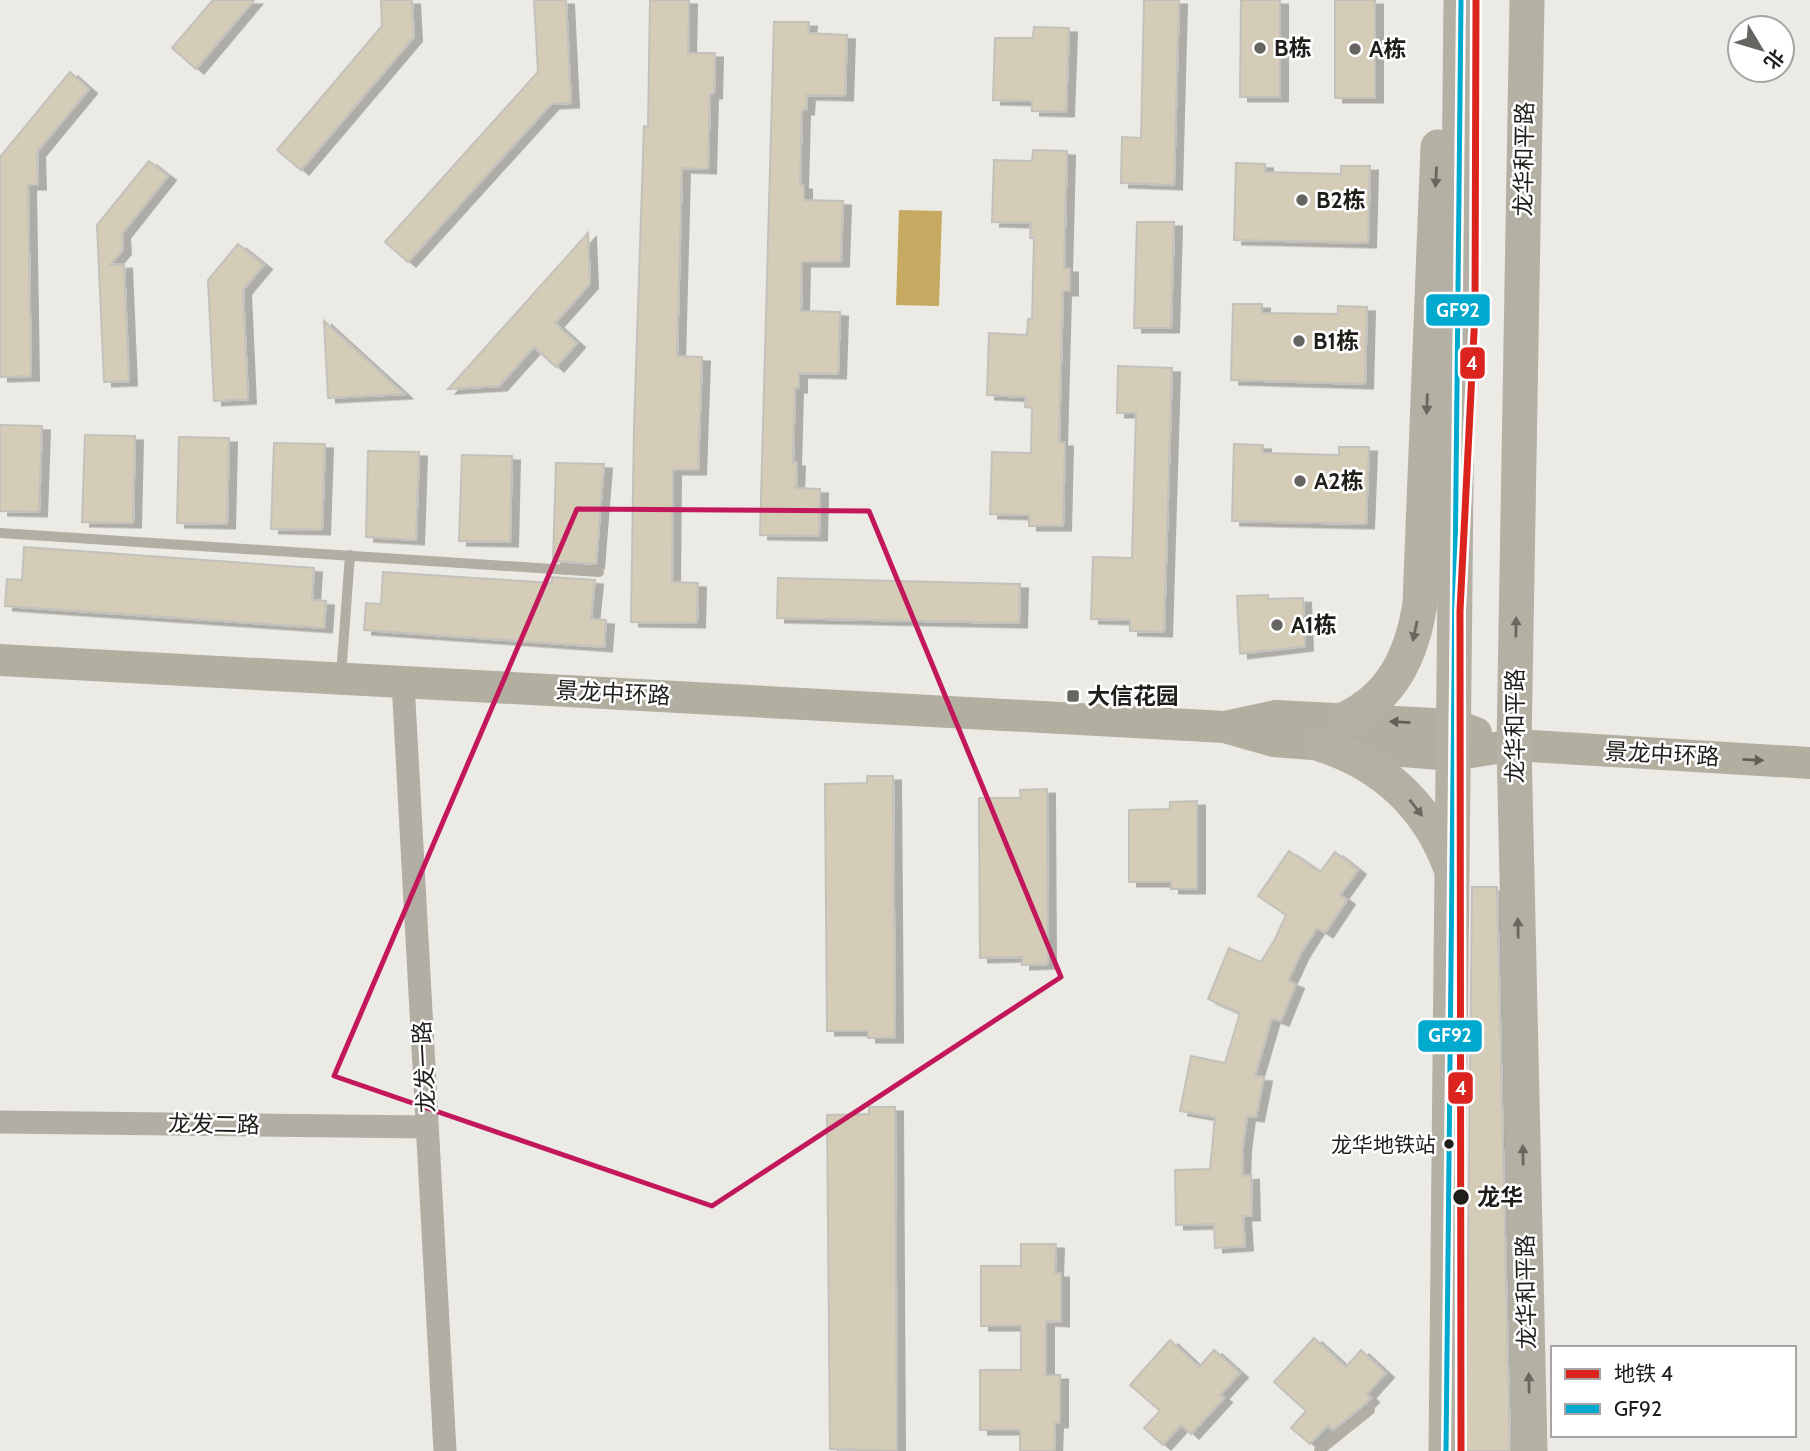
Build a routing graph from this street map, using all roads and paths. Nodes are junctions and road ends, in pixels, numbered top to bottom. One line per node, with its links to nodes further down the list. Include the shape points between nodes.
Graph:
1 (1527, 0): 13 (main road, 龙华和平路, one-way to 1)
2 (1461, 6): 9 (main road, one-way to 9, via 1437,164 1417,626 1394,679 1361,712); 11 (main road)
3 (0, 533): 4 (lane)
4 (350, 555): 5 (lane); 7 (lane)
5 (599, 572)
6 (0, 660): 7 (street, 景龙中环路)
7 (341, 679): 8 (street, 景龙中环路)
8 (403, 682): 10 (street, 景龙中环路); 17 (street, 龙发一路)
9 (1345, 719): 10 (street, 景龙中环路, via 1276,716); 11 (street, 景龙中环路, one-way to 9)
10 (1225, 727): 12 (street, 景龙中环路, via 1274,741)
11 (1454, 740): 12 (street, 景龙中环路); 13 (street, 景龙中环路); 15 (main road)
12 (1320, 744): 15 (main road, one-way to 15, via 1358,757 1393,783 1425,820)
13 (1514, 745): 14 (street, 景龙中环路, one-way to 14); 22 (main road, 龙华和平路, one-way to 13)
14 (1810, 763)
15 (1452, 871): 21 (main road)
16 (0, 1122): 17 (street, 龙发二路)
17 (427, 1127): 19 (street, 龙发一路)
18 (1370, 1410): 20 (lane)
19 (445, 1451)
20 (1319, 1451)
21 (1446, 1451)
22 (1530, 1451)

